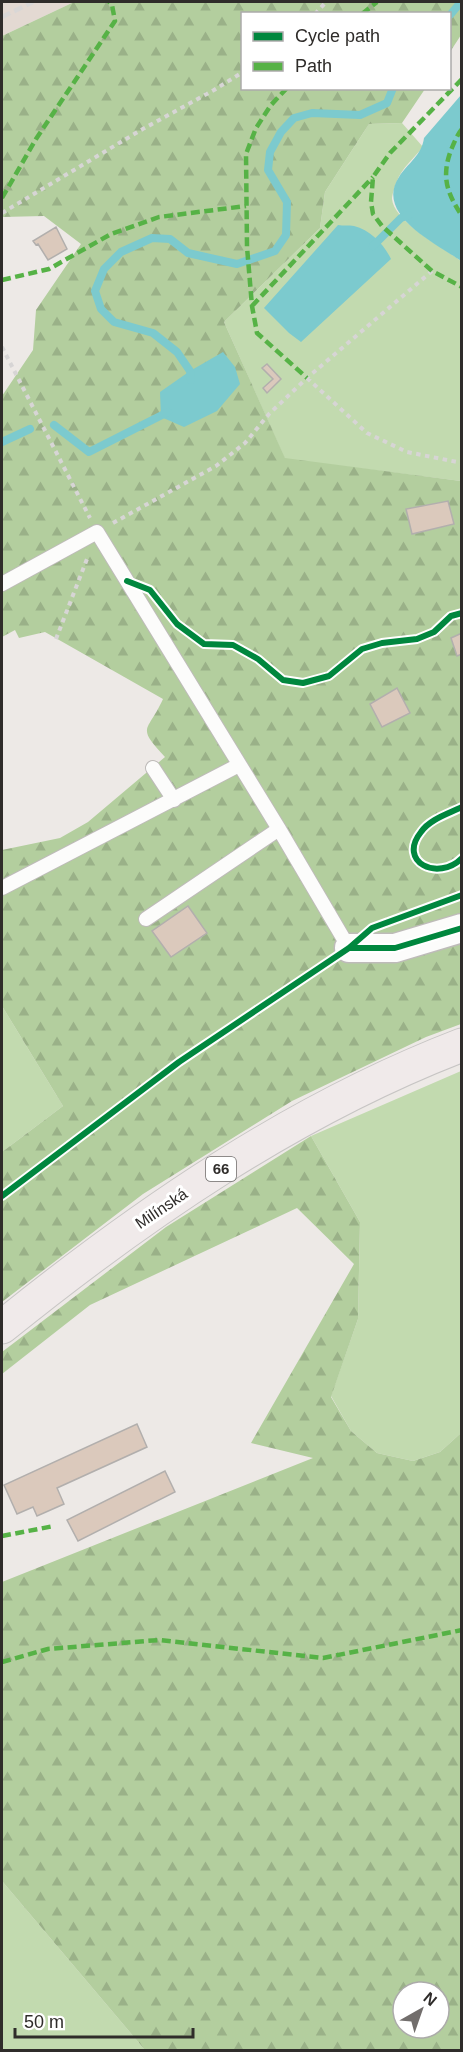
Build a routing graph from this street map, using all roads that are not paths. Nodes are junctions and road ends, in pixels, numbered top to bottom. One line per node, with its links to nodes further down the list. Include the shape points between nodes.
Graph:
1 (2, 584): 2 (lane, via 97,532)
2 (239, 765): 4 (lane); 5 (lane)
3 (153, 768): 4 (lane)
4 (174, 800): 6 (lane)
5 (279, 829): 7 (lane); 9 (lane)
6 (2, 888)
7 (146, 920)
8 (462, 928): 9 (street, via 395,948)
9 (349, 948)
10 (462, 1045): 11 (main road, Milínská / 66, via 302,1118 155,1210)
11 (2, 1327)

